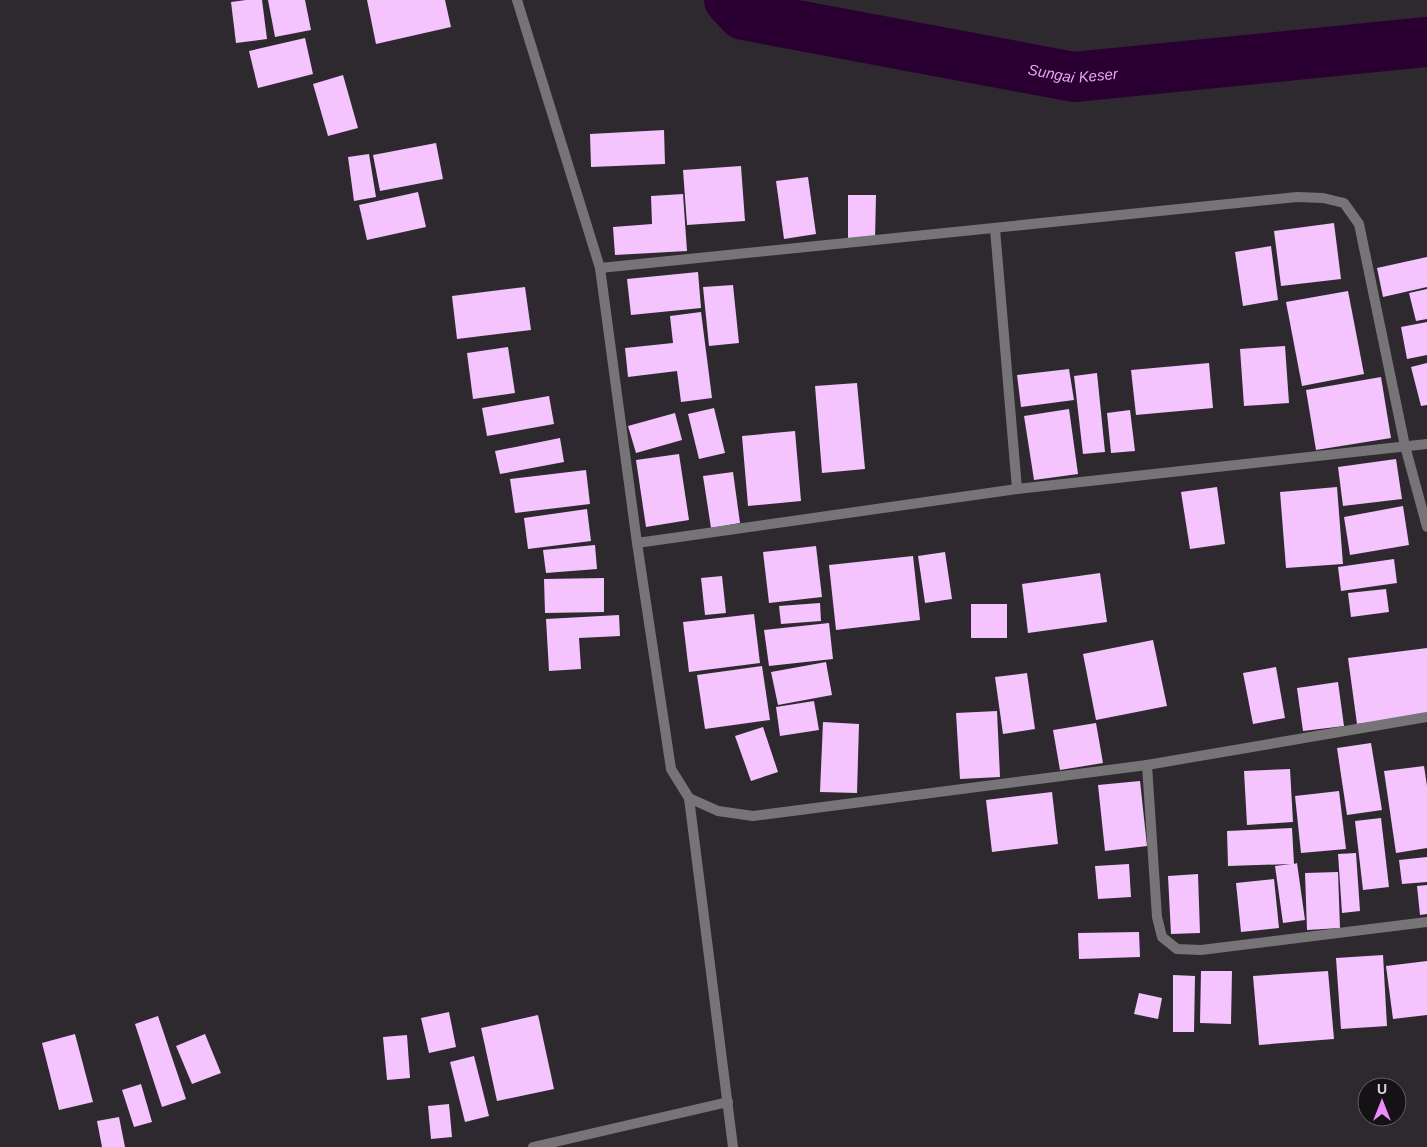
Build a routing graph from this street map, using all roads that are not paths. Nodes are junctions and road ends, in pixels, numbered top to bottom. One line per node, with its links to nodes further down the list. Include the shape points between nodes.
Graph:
1 (517, 0): 3 (street)
2 (995, 229): 3 (street); 5 (street, via 1298,197 1344,203 1358,224); 6 (street)
3 (600, 268): 8 (street)
4 (1427, 444): 5 (street)
5 (1405, 446): 6 (street); 7 (street)
6 (1017, 489): 8 (street)
7 (1427, 527)
8 (637, 543): 11 (street, via 671,769)
9 (1427, 717): 10 (street)
10 (1147, 765): 11 (street, via 753,816 718,811); 12 (street, via 1157,917 1162,937 1177,949 1201,950)
11 (690, 798): 13 (street)
12 (1427, 922)
13 (728, 1102): 14 (street); 15 (street)
14 (533, 1147)
15 (733, 1147)

